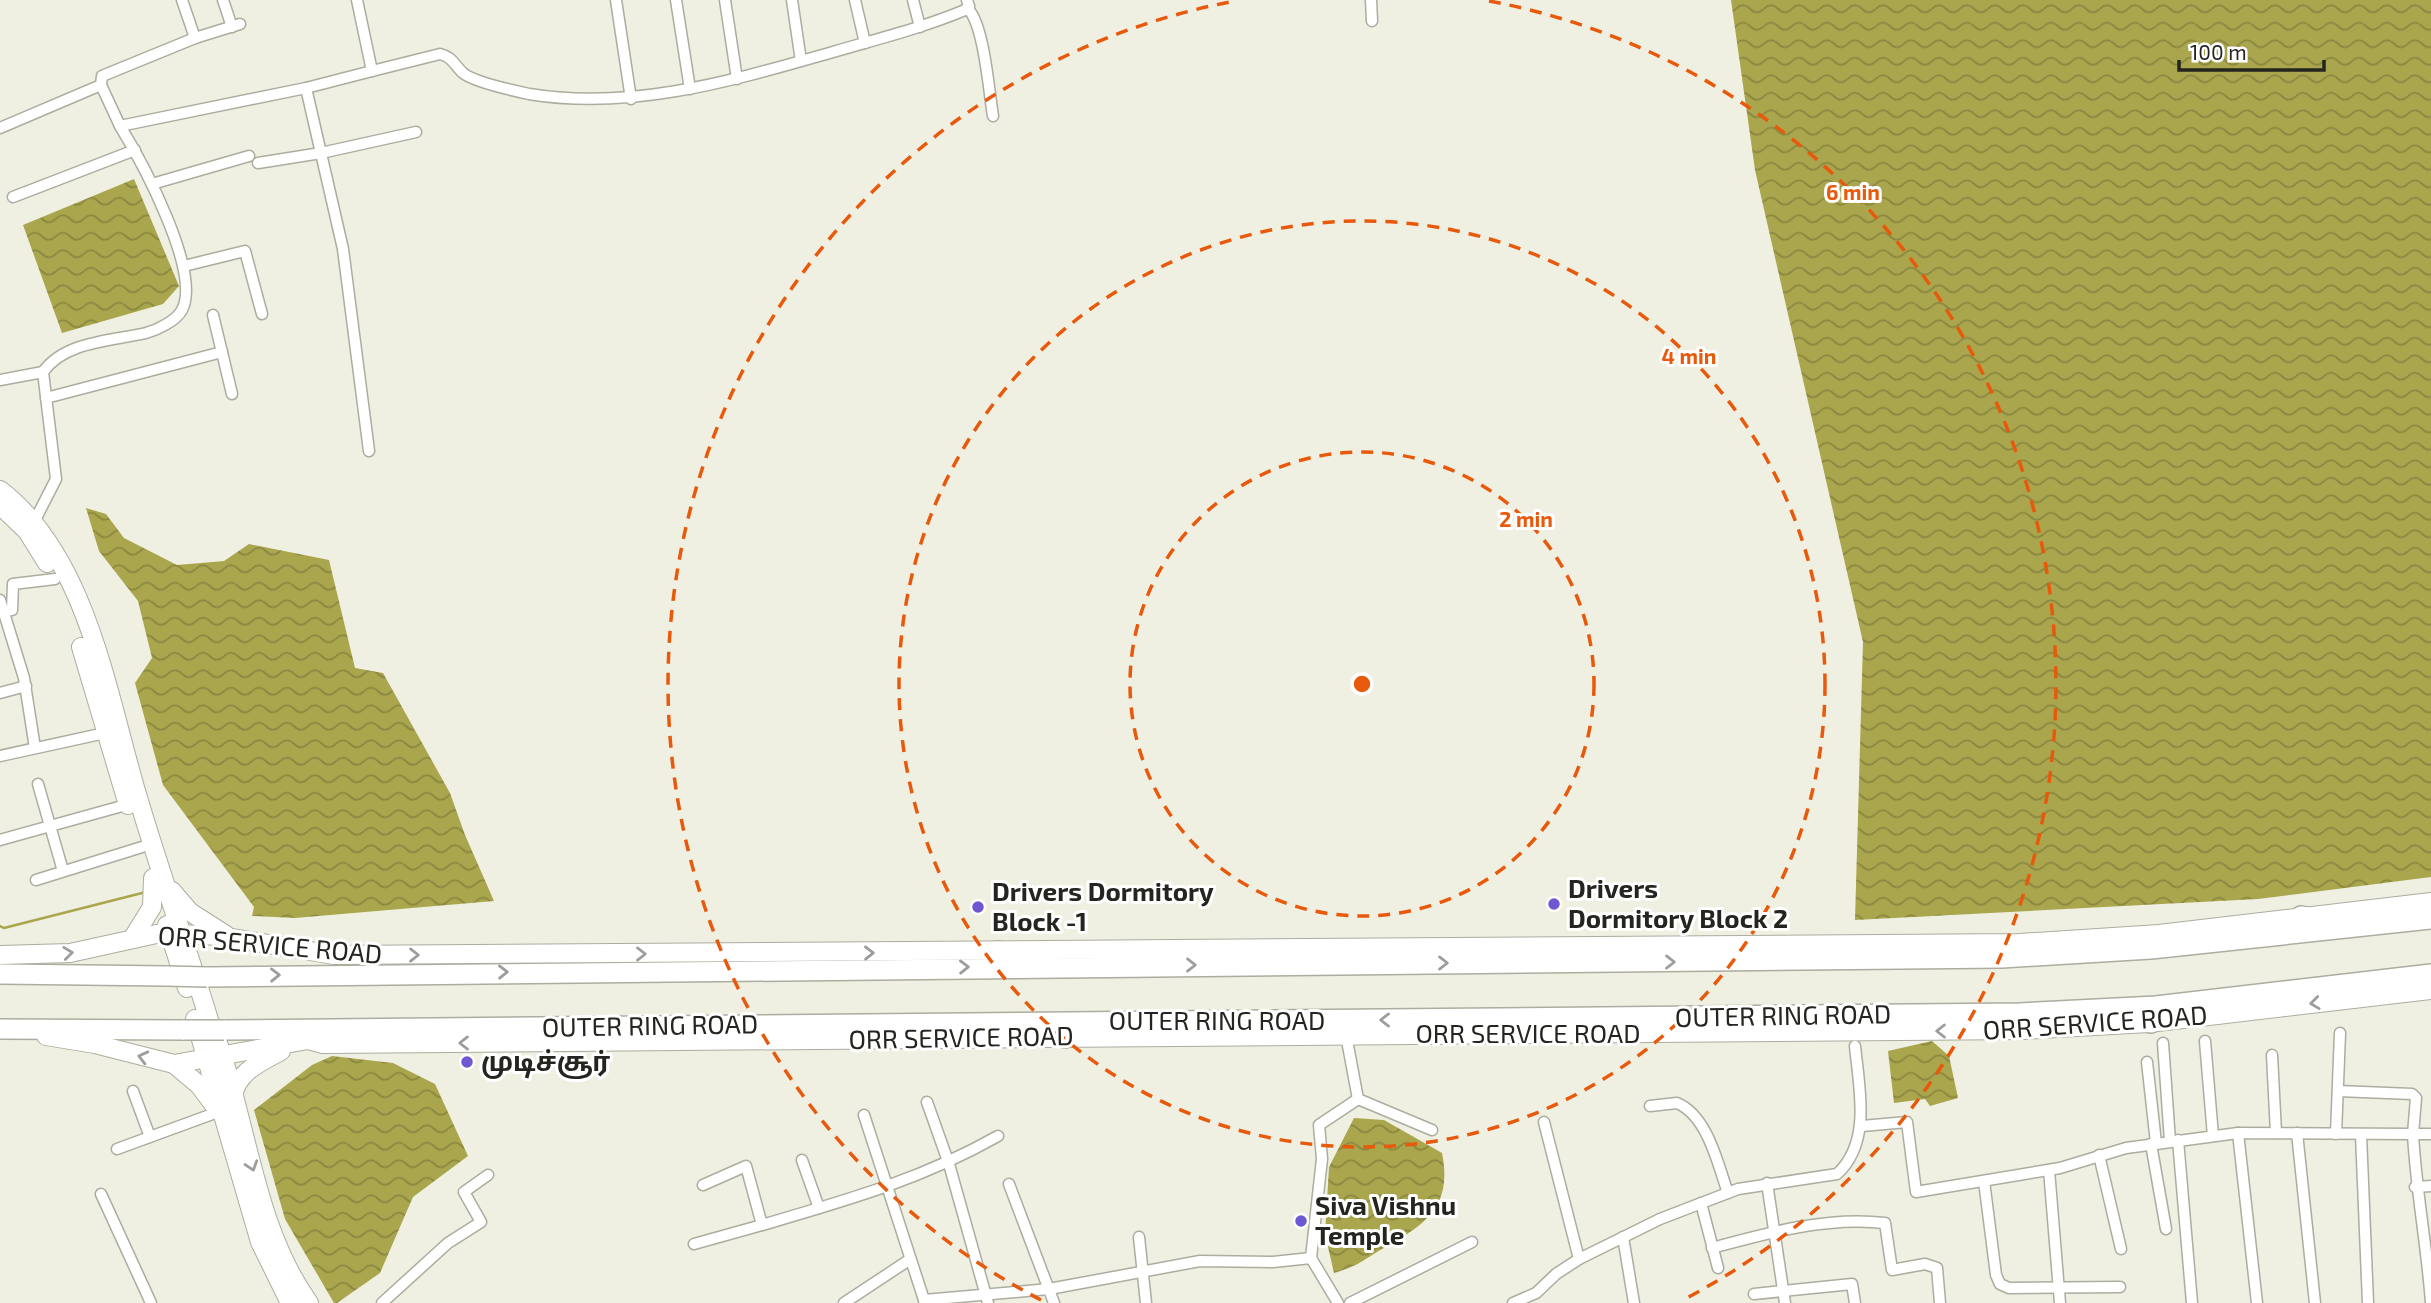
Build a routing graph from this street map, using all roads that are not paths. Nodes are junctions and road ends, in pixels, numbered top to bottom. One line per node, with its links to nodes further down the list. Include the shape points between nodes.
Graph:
1 (182, 0): 14 (street)
2 (223, 0): 14 (street, via 236,25)
3 (357, 0): 17 (street)
4 (616, 0): 22 (street)
5 (677, 0): 21 (street)
6 (726, 0): 18 (street)
7 (792, 0): 16 (street)
8 (855, 0): 15 (street)
9 (913, 0): 13 (street)
10 (1371, 0): 12 (street)
11 (967, 4): 13 (street); 23 (street, via 978,33)
12 (1373, 21)
13 (920, 27): 15 (street)
14 (195, 38): 19 (street, via 102,76)
15 (865, 43): 16 (street)
16 (801, 61): 18 (street)
17 (372, 71): 20 (street); 22 (street, via 440,54 448,56 464,74 527,93)
18 (737, 79): 21 (street)
19 (101, 85): 24 (street); 25 (street)
20 (306, 88): 24 (street); 28 (street)
21 (690, 89): 22 (street)
22 (631, 99)
23 (993, 116)
24 (120, 126): 27 (street)
25 (0, 128)
26 (416, 132): 28 (street)
27 (135, 150): 29 (street); 30 (street)
28 (321, 153): 29 (street, via 253,159); 39 (street, via 343,249)
29 (152, 184): 31 (street)
30 (13, 197)
31 (184, 266): 32 (street, via 245,251); 35 (street, via 184,307 177,317 150,332 80,347 52,360)
32 (262, 314)
33 (213, 315): 34 (street)
34 (222, 352): 37 (street); 38 (street)
35 (43, 372): 36 (street); 38 (street)
36 (0, 380)
37 (232, 394)
38 (46, 398): 42 (street, via 56,479)
39 (369, 452)
40 (0, 490): 42 (main road)
41 (3, 515): 42 (main road)
42 (31, 527): 43 (main road); 52 (main road, via 66,574 84,618)
43 (55, 579): 45 (street, via 13,584 12,610); 48 (main road, via 88,667)
44 (0, 600): 45 (street)
45 (2, 613): 46 (street)
46 (26, 686): 47 (street); 49 (street)
47 (0, 693)
48 (105, 733): 49 (street); 52 (main road)
49 (35, 748): 50 (street)
50 (0, 756)
51 (38, 784): 53 (street)
52 (133, 803): 53 (street); 55 (main road); 57 (main road)
53 (49, 827): 54 (street); 56 (street)
54 (0, 840)
55 (142, 847): 56 (street); 57 (main road)
56 (63, 872): 58 (street)
57 (158, 877): 63 (main road); 64 (main road, via 152,907); 65 (main road, via 190,912)
58 (36, 880)
59 (2431, 902): 60 (main road, ORR SERVICE ROAD)
60 (2301, 916): 62 (highway); 66 (main road, ORR SERVICE ROAD)
61 (2431, 919): 62 (highway, OUTER RING ROAD)
62 (2365, 926): 70 (highway, OUTER RING ROAD)
63 (176, 934): 64 (main road, ORR SERVICE ROAD); 65 (main road, ORR SERVICE ROAD); 73 (main road); 94 (main road)
64 (134, 936): 69 (main road, ORR SERVICE ROAD, one-way to 64, via 70,953)
65 (236, 939): 68 (main road, ORR SERVICE ROAD, one-way to 68, via 334,956); 73 (main road, via 212,945)
66 (2101, 939): 67 (main road, ORR SERVICE ROAD); 70 (highway)
67 (997, 951): 68 (main road, ORR SERVICE ROAD, one-way to 67); 71 (highway)
68 (794, 954): 72 (highway)
69 (0, 955)
70 (2044, 957): 71 (highway, OUTER RING ROAD, one-way to 70)
71 (1060, 967): 72 (highway, OUTER RING ROAD, one-way to 71)
72 (734, 970): 73 (highway, OUTER RING ROAD, one-way to 72)
73 (200, 971): 74 (highway, OUTER RING ROAD, bridge, via 167,976); 94 (main road)
74 (0, 974)
75 (2431, 974): 76 (highway, OUTER RING ROAD)
76 (2332, 986): 78 (highway); 79 (highway, OUTER RING ROAD)
77 (2431, 990): 78 (main road, ORR SERVICE ROAD)
78 (2384, 995): 81 (main road, ORR SERVICE ROAD, one-way to 81)
79 (2091, 1010): 80 (highway, OUTER RING ROAD, one-way to 80); 81 (highway)
80 (1118, 1022): 82 (highway, OUTER RING ROAD); 87 (highway)
81 (2151, 1023): 86 (main road, ORR SERVICE ROAD, one-way to 86, via 2024,1030)
82 (801, 1024): 83 (highway, OUTER RING ROAD, bridge); 88 (highway)
83 (0, 1029)
84 (2340, 1033): 98 (street)
85 (0, 1035): 96 (main road, ORR SERVICE ROAD, one-way to 85, via 72,1040)
86 (1346, 1035): 87 (main road, ORR SERVICE ROAD); 100 (street)
87 (1065, 1038): 88 (main road, ORR SERVICE ROAD)
88 (852, 1040): 91 (main road, ORR SERVICE ROAD, one-way to 91, via 323,1044 309,1040)
89 (2205, 1041): 116 (street)
90 (2163, 1043): 119 (street)
91 (293, 1044): 94 (main road, ORR SERVICE ROAD); 99 (main road, via 248,1069 236,1083)
92 (1855, 1046): 106 (street)
93 (2272, 1055): 109 (street)
94 (215, 1056): 96 (main road, ORR SERVICE ROAD); 99 (main road); 118 (main road)
95 (2147, 1062): 120 (street)
96 (174, 1065): 103 (main road, via 199,1085)
97 (133, 1091): 117 (street)
98 (2338, 1091): 111 (street, via 2412,1094 2416,1098); 113 (street)
99 (233, 1099): 163 (main road, one-way to 163, via 279,1249)
100 (1357, 1099): 107 (street); 148 (street, via 1319,1125 1322,1159)
101 (927, 1102): 124 (street)
102 (1650, 1105): 134 (street, via 1677,1102 1692,1113 1710,1143)
103 (218, 1112): 117 (street); 118 (main road)
104 (864, 1115): 133 (street)
105 (1544, 1122): 149 (street)
106 (1862, 1126): 127 (street, via 1907,1122 1916,1192); 128 (street, via 1837,1174)
107 (1432, 1130)
108 (2238, 1133): 109 (street); 116 (street); 176 (street)
109 (2276, 1133): 110 (street)
110 (2297, 1133): 113 (street); 177 (street)
111 (2413, 1134): 112 (street); 114 (street); 132 (street)
112 (2431, 1134)
113 (2336, 1135): 114 (street)
114 (2361, 1135): 178 (street)
115 (998, 1136): 124 (street)
116 (2213, 1136): 119 (street)
117 (150, 1137): 121 (street)
118 (229, 1138): 162 (main road, via 260,1242)
119 (2174, 1140): 120 (street); 175 (street)
120 (2154, 1144): 122 (street); 139 (street)
121 (117, 1149)
122 (2099, 1155): 125 (street); 147 (street)
123 (802, 1160): 137 (street)
124 (949, 1164): 133 (street); 159 (street)
125 (2049, 1170): 127 (street); 155 (street)
126 (488, 1175): 164 (street, via 464,1192 481,1222 448,1243)
127 (1984, 1181): 155 (street, via 2000,1284)
128 (1767, 1183): 134 (street); 140 (street)
129 (1009, 1184): 154 (street)
130 (703, 1185): 138 (street, via 746,1166)
131 (2431, 1186): 132 (street)
132 (2415, 1187): 141 (street)
133 (887, 1188): 137 (street); 150 (street)
134 (1728, 1193): 136 (street)
135 (102, 1194): 161 (street)
136 (1701, 1203): 143 (street); 146 (street)
137 (819, 1208): 138 (street)
138 (762, 1225): 145 (street)
139 (2166, 1229)
140 (1776, 1230): 146 (street); 157 (street); 173 (street, via 1885,1223 1892,1270 1925,1264 1937,1268)
141 (2427, 1234): 179 (street)
142 (1139, 1237): 152 (street)
143 (1623, 1237): 149 (street); 171 (street)
144 (1472, 1242): 169 (street)
145 (694, 1244)
146 (1712, 1248): 151 (street)
147 (2122, 1249)
148 (1311, 1258): 152 (street, via 1199,1261); 168 (street)
149 (1579, 1259): 158 (street, via 1556,1274)
150 (909, 1260): 160 (street); 165 (street)
151 (1718, 1268)
152 (1143, 1272): 154 (street); 167 (street)
153 (2120, 1287): 155 (street)
154 (1049, 1289): 159 (street); 166 (street)
155 (2061, 1289): 174 (street)
156 (1754, 1294): 157 (street)
157 (1785, 1297): 172 (street, via 1852,1284)
158 (1537, 1298): 170 (street)
159 (987, 1299): 160 (street)
160 (924, 1301)
161 (151, 1303)
162 (290, 1303)
163 (309, 1303)
164 (382, 1303)
165 (844, 1303)
166 (1054, 1303)
167 (1146, 1303)
168 (1338, 1303)
169 (1350, 1303)
170 (1513, 1303)
171 (1634, 1303)
172 (1855, 1303)
173 (1940, 1303)
174 (2060, 1303)
175 (2192, 1303)
176 (2257, 1303)
177 (2315, 1303)
178 (2368, 1303)
179 (2431, 1303)

